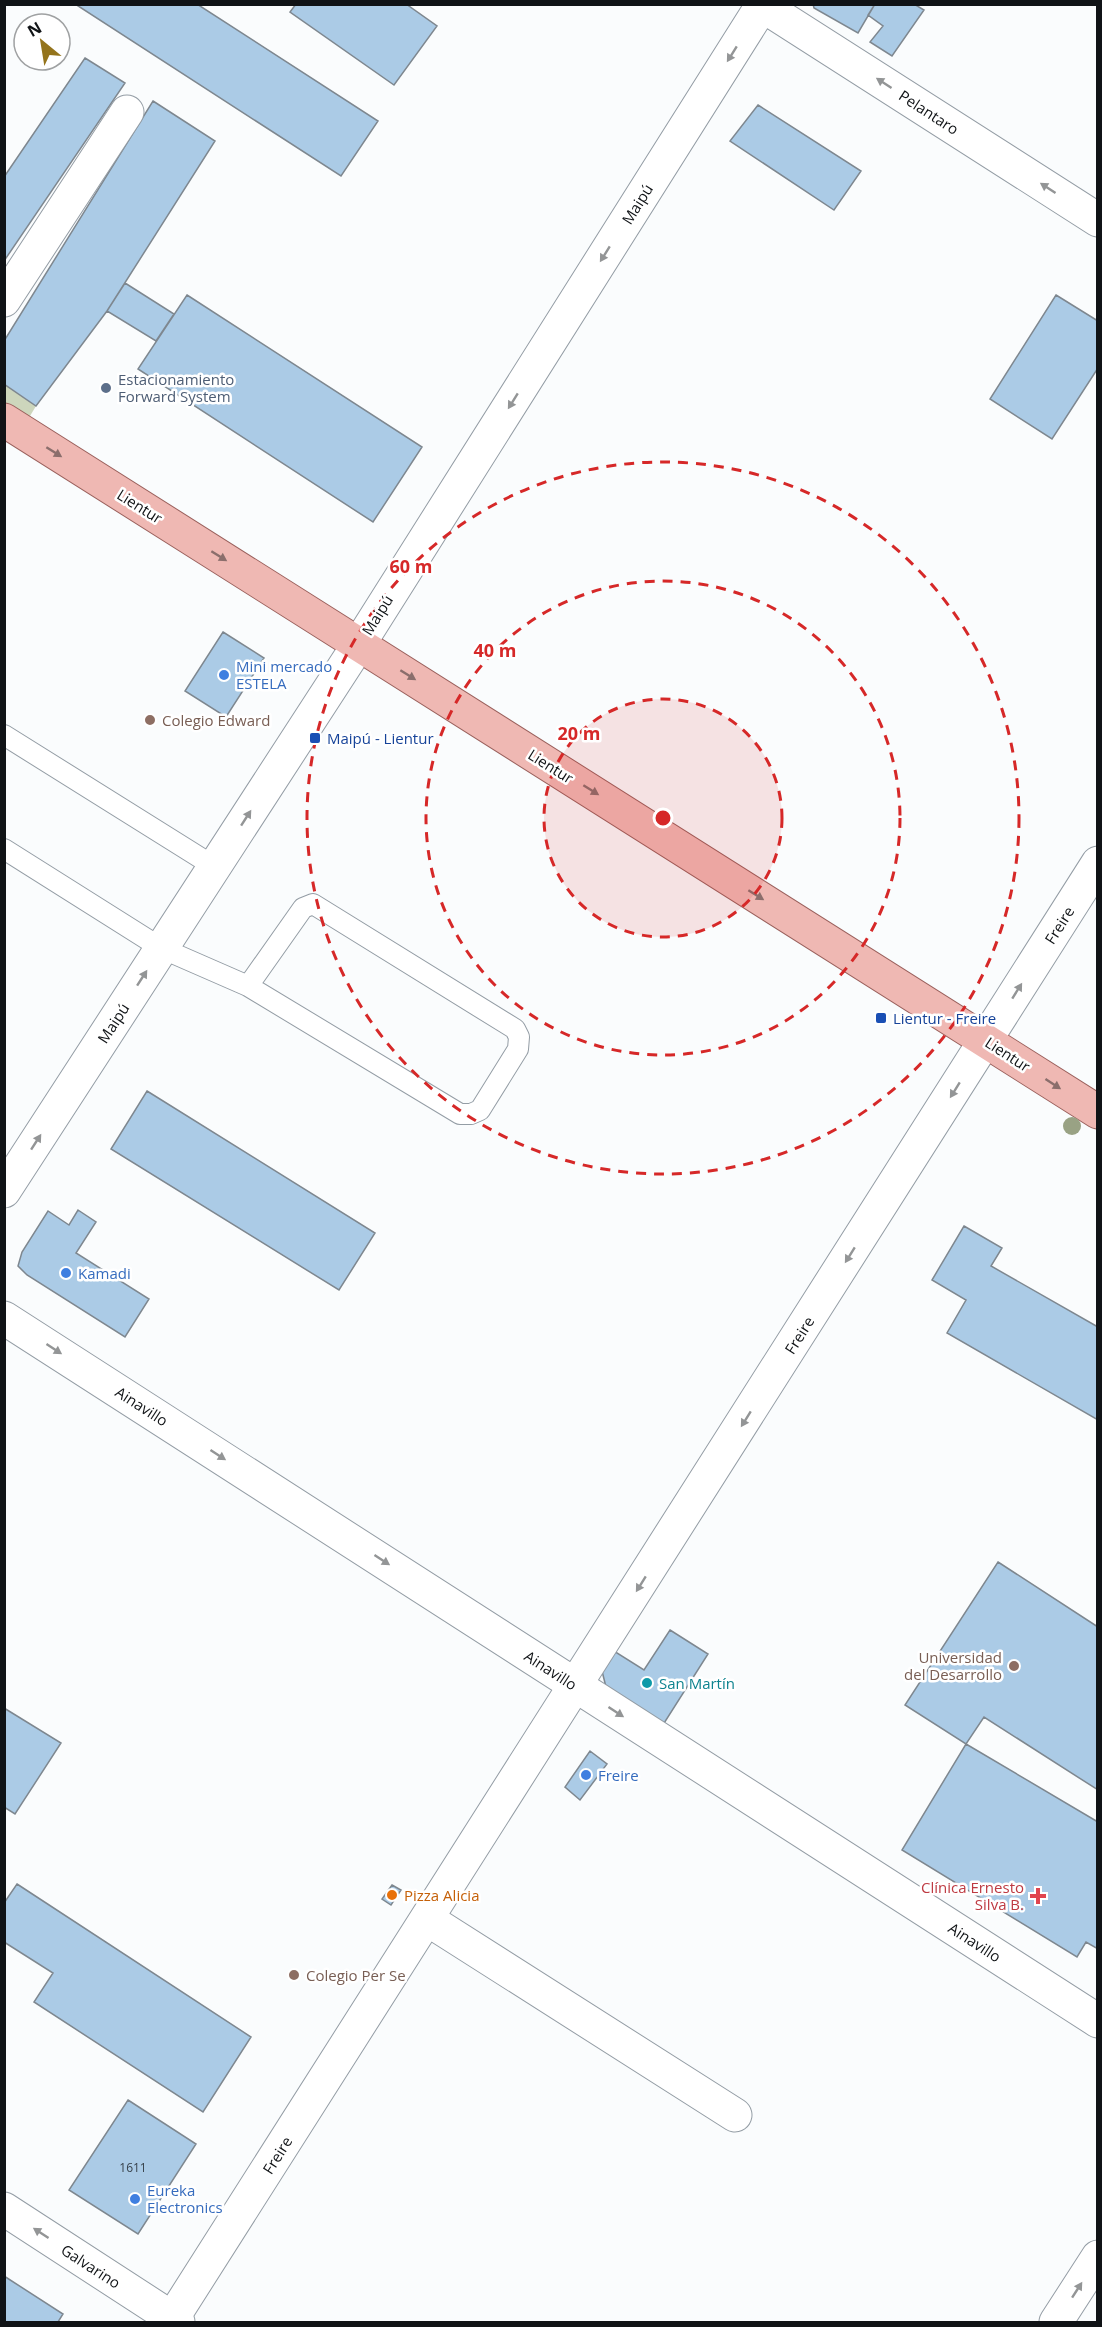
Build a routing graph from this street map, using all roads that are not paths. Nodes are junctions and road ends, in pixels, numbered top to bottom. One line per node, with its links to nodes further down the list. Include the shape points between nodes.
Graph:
1 (762, 5): 3 (main road, Pelantaro, one-way to 1); 6 (main road, Maipú, one-way to 6)
2 (127, 112): 4 (main road)
3 (1098, 220)
4 (4, 300)
5 (4, 420): 6 (main road, Lientur, one-way to 6)
6 (359, 644): 10 (main road, Maipú, one-way to 6); 13 (main road, Lientur, one-way to 13)
7 (4, 735): 10 (lane)
8 (4, 849): 11 (lane)
9 (1098, 863): 13 (main road, Freire, one-way to 9)
10 (214, 867): 11 (main road, Maipú)
11 (161, 948): 12 (lane); 15 (main road, Maipú, one-way to 11)
12 (248, 986): 12 (lane, via 460,1114 480,1110 518,1049 515,1029 313,904 303,908)
13 (986, 1041): 14 (main road, Lientur, one-way to 14); 17 (main road, Freire, one-way to 17)
14 (1098, 1112)
15 (4, 1191)
16 (4, 1318): 17 (main road, Ainavillo, one-way to 17)
17 (576, 1686): 18 (main road, Freire); 19 (main road, Ainavillo, one-way to 19)
18 (427, 1919): 20 (main road); 23 (main road, Freire)
19 (1098, 2021)
20 (735, 2115)
21 (4, 2209): 23 (main road, Galvarino, one-way to 21)
22 (1098, 2257): 24 (main road, one-way to 22)
23 (173, 2321)
24 (1056, 2322)

